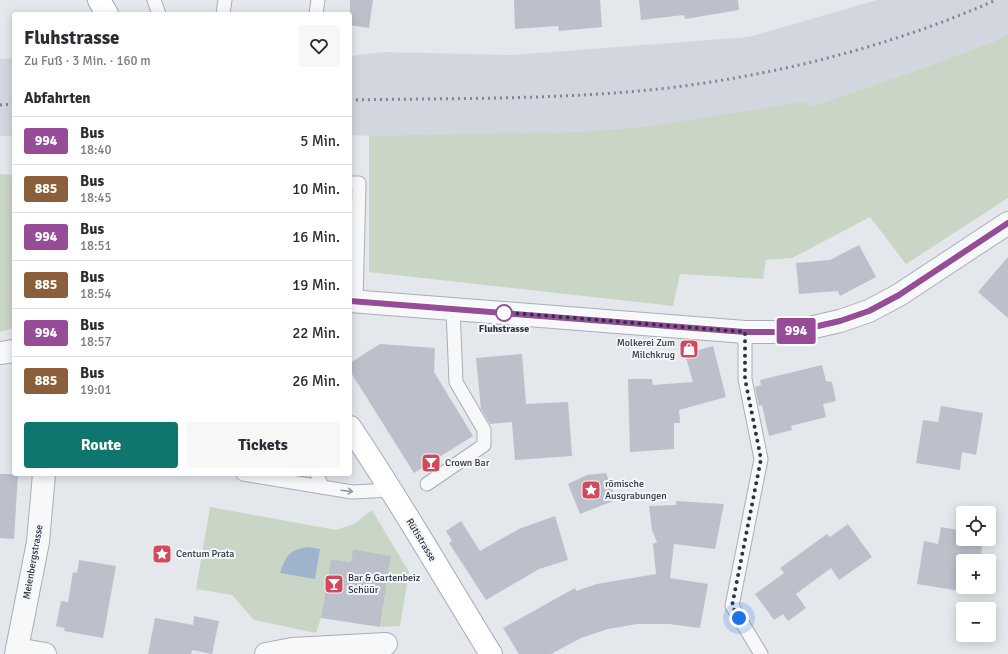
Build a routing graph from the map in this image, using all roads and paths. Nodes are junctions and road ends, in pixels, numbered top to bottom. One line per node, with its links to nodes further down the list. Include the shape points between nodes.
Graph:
1 (154, 0): 4 (lane)
2 (225, 0): 5 (lane)
3 (318, 0): 6 (lane)
4 (158, 12)
5 (223, 12)
6 (316, 12)
7 (352, 183): 9 (lane, via 359,183)
8 (1008, 223): 11 (street, via 899,295 869,311 840,321 792,332)
9 (352, 302): 10 (street)
10 (453, 309): 11 (street); 18 (lane, via 456,382 484,430 484,445)
11 (745, 332): 26 (lane, via 745,379 761,459 732,606)
12 (12, 351): 13 (street)
13 (0, 353)
14 (352, 430): 20 (main road, Rütistrasse)
15 (44, 476): 22 (street, Meienbergstrasse, via 38,542)
16 (255, 476): 19 (lane)
17 (318, 476): 19 (lane)
18 (427, 484)
19 (322, 487): 20 (lane, one-way to 20, via 352,492)
20 (392, 490): 23 (main road, Rütistrasse, via 419,539)
21 (386, 644): 25 (street, via 292,649)
22 (16, 652): 24 (street, Meienbergstrasse)
23 (490, 653)
24 (45, 654)
25 (266, 654)
26 (761, 654)

